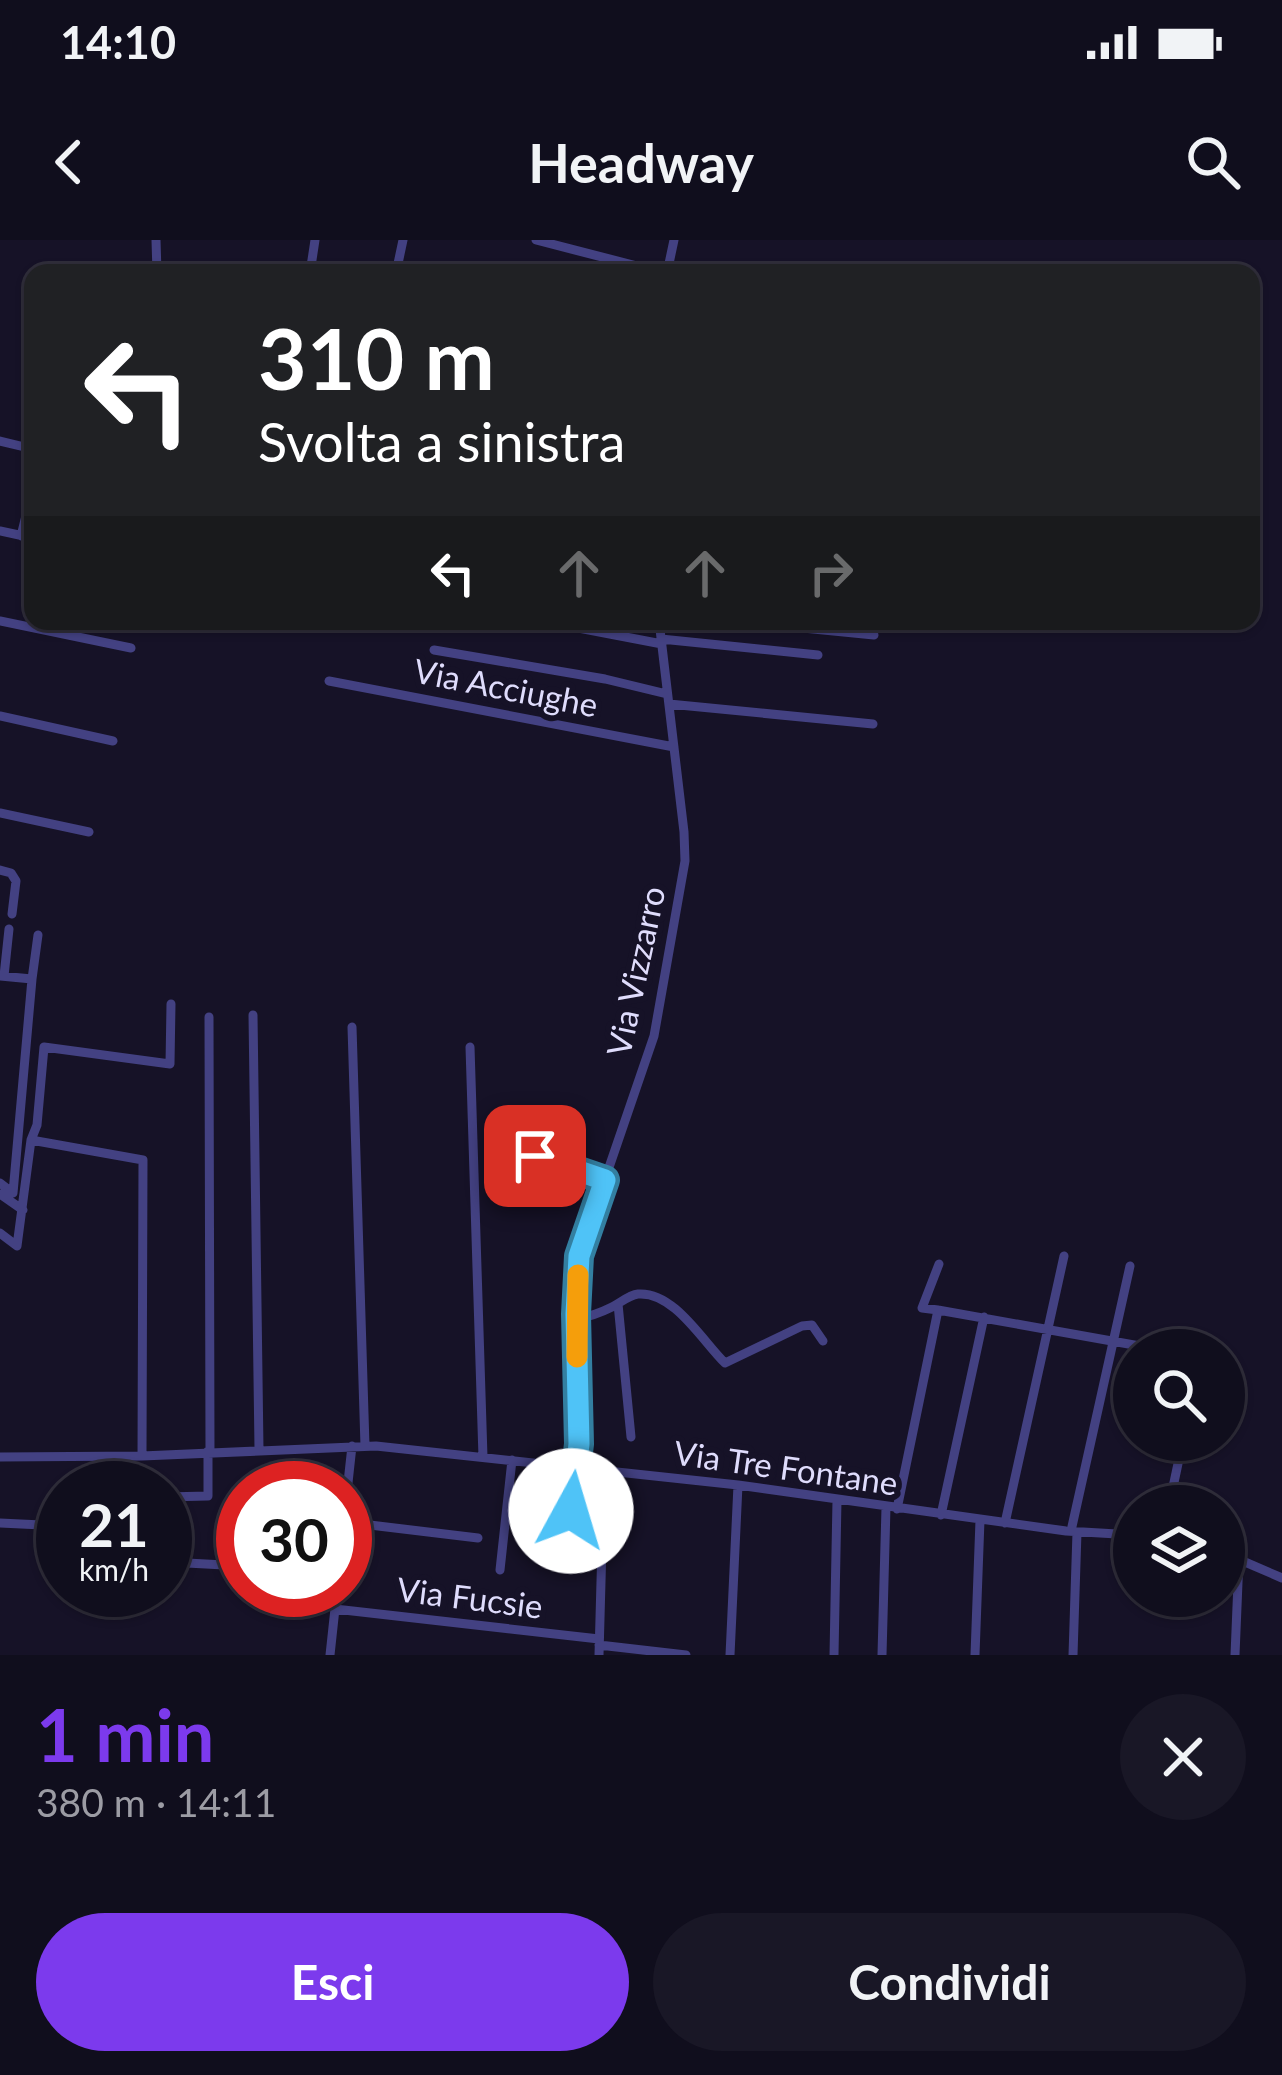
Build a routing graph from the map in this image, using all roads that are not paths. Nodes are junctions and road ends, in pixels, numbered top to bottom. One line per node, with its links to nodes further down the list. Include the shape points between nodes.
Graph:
1 (536, 240): 2 (street)
2 (631, 264)
3 (44, 630): 9 (street)
4 (593, 630): 8 (street)
5 (660, 630): 8 (street, Via Vizzarro)
6 (823, 630): 7 (street)
7 (874, 635)
8 (662, 642): 11 (street); 13 (street, Via Vizzarro)
9 (131, 648)
10 (434, 650): 13 (street, via 604,679)
11 (818, 656)
12 (329, 681): 17 (street, Via Acciughe)
13 (668, 699): 15 (street); 17 (street, Via Vizzarro)
14 (0, 716): 16 (street)
15 (873, 724)
16 (113, 741)
17 (674, 746): 33 (street, Via Vizzarro, via 685,861 654,1036)
18 (0, 813): 19 (street)
19 (89, 832)
20 (0, 870): 21 (street, via 16,881)
21 (12, 914)
22 (9, 929): 24 (street)
23 (38, 935): 25 (street)
24 (2, 976): 25 (street)
25 (32, 979): 34 (street, via 13,1193)
26 (171, 1004): 31 (street, via 170,1064 44,1048)
27 (254, 1015): 53 (street)
28 (209, 1017): 54 (street)
29 (352, 1027): 51 (street)
30 (470, 1047): 56 (street)
31 (31, 1140): 36 (street); 55 (street, via 142,1160)
32 (535, 1156): 33 (street)
33 (605, 1180): 44 (street, Via Vizzarro, via 580,1249)
34 (0, 1184)
35 (0, 1194): 36 (street)
36 (23, 1210): 37 (street, via 16,1246)
37 (0, 1233)
38 (1064, 1256): 45 (street)
39 (939, 1264): 42 (street, via 922,1308)
40 (1130, 1266): 46 (street)
41 (618, 1304): 44 (street); 48 (street, via 638,1294 662,1301 725,1363 802,1326 812,1325); 50 (street)
42 (938, 1310): 43 (street); 65 (street)
43 (985, 1318): 45 (street); 66 (street)
44 (576, 1319): 60 (street, Via Vizzarro)
45 (1047, 1328): 47 (street); 69 (street)
46 (1117, 1329)
47 (1113, 1340)
48 (823, 1341)
49 (1113, 1349): 72 (street)
50 (631, 1437)
51 (365, 1446): 52 (street, Via Tre Fontane); 56 (street, Via Tre Fontane)
52 (352, 1447): 53 (street, Via Tre Fontane); 59 (street)
53 (259, 1449): 54 (street, Via Tre Fontane)
54 (209, 1451): 55 (street, Via Tre Fontane); 63 (street, via 208,1496)
55 (142, 1456): 57 (street, Via Tre Fontane)
56 (483, 1456): 58 (street, Via Tre Fontane)
57 (0, 1457)
58 (512, 1460): 60 (street, Via Tre Fontane); 77 (street)
59 (350, 1461)
60 (576, 1468): 61 (street, Via Tre Fontane); 75 (street, Via Vizzarro)
61 (604, 1471): 62 (street, Via Tre Fontane); 82 (street)
62 (738, 1486): 64 (street, Via Tre Fontane); 85 (street)
63 (192, 1496)
64 (837, 1500): 65 (street, Via Tre Fontane); 86 (street)
65 (891, 1509): 66 (street, Via Tre Fontane); 87 (street)
66 (941, 1514): 67 (street, Via Tre Fontane)
67 (980, 1520): 69 (street, Via Tre Fontane); 88 (street)
68 (0, 1522): 70 (street)
69 (1005, 1522): 72 (street, Via Tre Fontane)
70 (36, 1524)
71 (372, 1525): 74 (street)
72 (1074, 1532): 73 (street, Via Tre Fontane); 89 (street)
73 (1113, 1534)
74 (478, 1538)
75 (566, 1553)
76 (1245, 1561): 78 (street)
77 (500, 1570)
78 (1282, 1578)
79 (372, 1614): 82 (street, Via Fucsie)
80 (334, 1617): 83 (street)
81 (1237, 1617): 90 (street)
82 (599, 1646): 84 (street, Via Fucsie)
83 (330, 1655)
84 (686, 1655)
85 (730, 1655)
86 (834, 1655)
87 (882, 1655)
88 (975, 1655)
89 (1073, 1655)
90 (1235, 1655)

